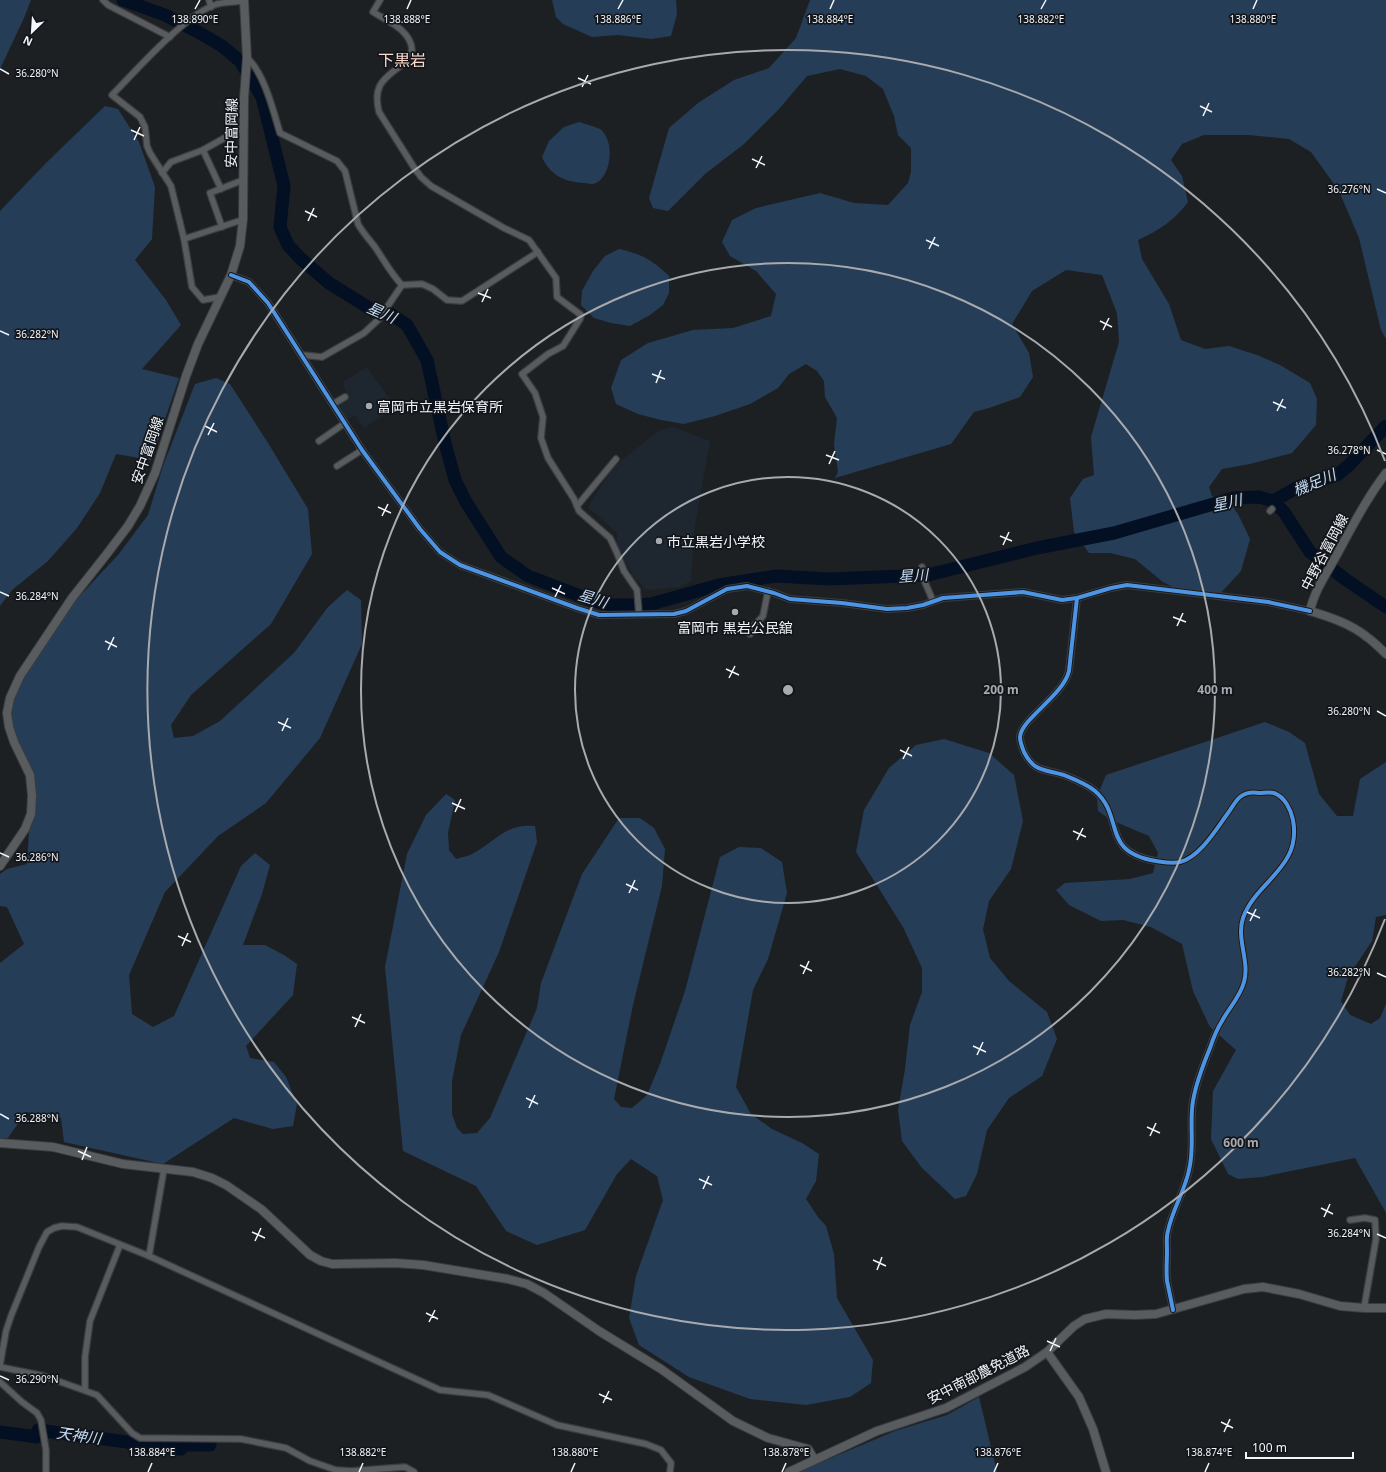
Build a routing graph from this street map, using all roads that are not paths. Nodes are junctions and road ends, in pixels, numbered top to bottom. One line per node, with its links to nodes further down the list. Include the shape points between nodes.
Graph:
1 (103, 0): 6 (street, via 108,5)
2 (209, 0): 5 (street)
3 (244, 0): 5 (street); 7 (street, 安中富岡線)
4 (380, 0): 16 (street, via 373,12 402,30 410,41 412,50 405,60 382,80 377,102 379,112 421,178 528,240)
5 (211, 7): 6 (street)
6 (172, 35): 10 (street, via 112,95 140,117 145,127 147,146)
7 (247, 60): 8 (street, 安中富岡線); 18 (street, via 252,62 267,93 280,134 337,161 345,171 358,224)
8 (244, 127): 9 (street); 11 (street, 安中富岡線)
9 (203, 150): 10 (street, via 171,162); 12 (street)
10 (162, 172): 15 (street, via 171,186)
11 (243, 180): 12 (street); 13 (street, 安中富岡線)
12 (221, 189): 14 (street, via 210,193)
13 (242, 220): 14 (street); 17 (street, 安中富岡線, via 240,246)
14 (222, 227): 15 (street)
15 (184, 239): 19 (street, via 192,287 203,300)
16 (538, 252): 18 (street, via 462,301 447,300 422,284); 29 (street, via 556,278 556,297 580,315 580,319 562,346 522,374 535,393 543,417 541,438 548,458)
17 (231, 275): 19 (street, 安中富岡線); 20 (street, via 249,282 261,295)
18 (402, 284): 20 (street, via 379,319 364,333 322,357)
19 (220, 297): 38 (street, 安中富岡線, via 186,376 155,473 140,506 111,549 72,598 20,676 10,698 7,713 9,727 30,775 31,814 25,829)
20 (302, 355): 22 (street)
21 (345, 397): 22 (street)
22 (333, 404): 23 (street)
23 (345, 423): 24 (street); 25 (street)
24 (319, 441)
25 (362, 450): 27 (street); 35 (street, via 425,535 440,552 460,565 599,615)
26 (616, 459): 29 (street)
27 (337, 466)
28 (1386, 473): 34 (street, 中野谷富岡線, via 1359,514 1332,563)
29 (577, 506): 35 (street, via 579,511 610,538 624,571 637,590)
30 (922, 567): 33 (street, via 924,580)
31 (768, 591): 33 (street, via 790,599 887,609 907,608); 35 (street, via 747,586 727,589 686,611 674,614); 36 (street, via 763,616 750,630)
32 (1077, 598): 33 (street, via 1062,600 1023,592); 34 (street, via 1128,585 1268,602); 46 (street, via 1067,679 1059,691 1025,725 1020,736 1022,747 1030,762 1042,771 1064,776 1095,791 1106,803 1120,843 1130,852 1147,859 1180,862 1192,856 1207,842 1242,796 1253,792 1274,793 1284,800 1292,811 1294,824 1292,850 1284,864 1250,904 1243,917 1241,925 1245,981 1210,1048 1193,1100 1193,1142 1189,1171 1167,1234 1167,1278)
33 (933, 601)
34 (1310, 611): 37 (street, 中野谷富岡線, via 1337,620 1367,636)
35 (639, 613)
36 (750, 634)
37 (1386, 654)
38 (0, 866)
39 (0, 1143): 40 (street, via 53,1147 123,1164)
40 (164, 1169): 43 (street); 51 (street, via 193,1172 226,1184 262,1209 310,1255 321,1261 332,1264 423,1265 527,1284 661,1369 733,1420 768,1438 808,1449)
41 (1350, 1220): 44 (street, via 1375,1220 1376,1239)
42 (120, 1245): 43 (street); 48 (street, via 77,1227 62,1226 47,1232 11,1316); 50 (street, via 90,1321)
43 (149, 1256): 54 (street, via 440,1390 488,1395 556,1425 646,1444 661,1450 671,1462)
44 (1364, 1308): 45 (street, 安中南部農免道路); 46 (street, 安中南部農免道路, via 1340,1306 1263,1286 1244,1288)
45 (1386, 1308)
46 (1173, 1310): 47 (street, 安中南部農免道路, via 1156,1314 1106,1314 1085,1319)
47 (1047, 1352): 51 (street, 安中南部農免道路, via 1025,1367 946,1408 877,1431); 56 (street, via 1079,1398)
48 (0, 1366): 50 (street, via 44,1376)
49 (0, 1382): 52 (street, via 37,1413 41,1420 46,1450)
50 (85, 1390): 53 (street, via 97,1395 132,1433 140,1438 241,1439 286,1448 310,1461 336,1470 405,1467)
51 (814, 1459): 55 (street, 安中南部農免道路)
52 (46, 1472)
53 (414, 1472)
54 (670, 1472)
55 (789, 1472)
56 (1106, 1472)

